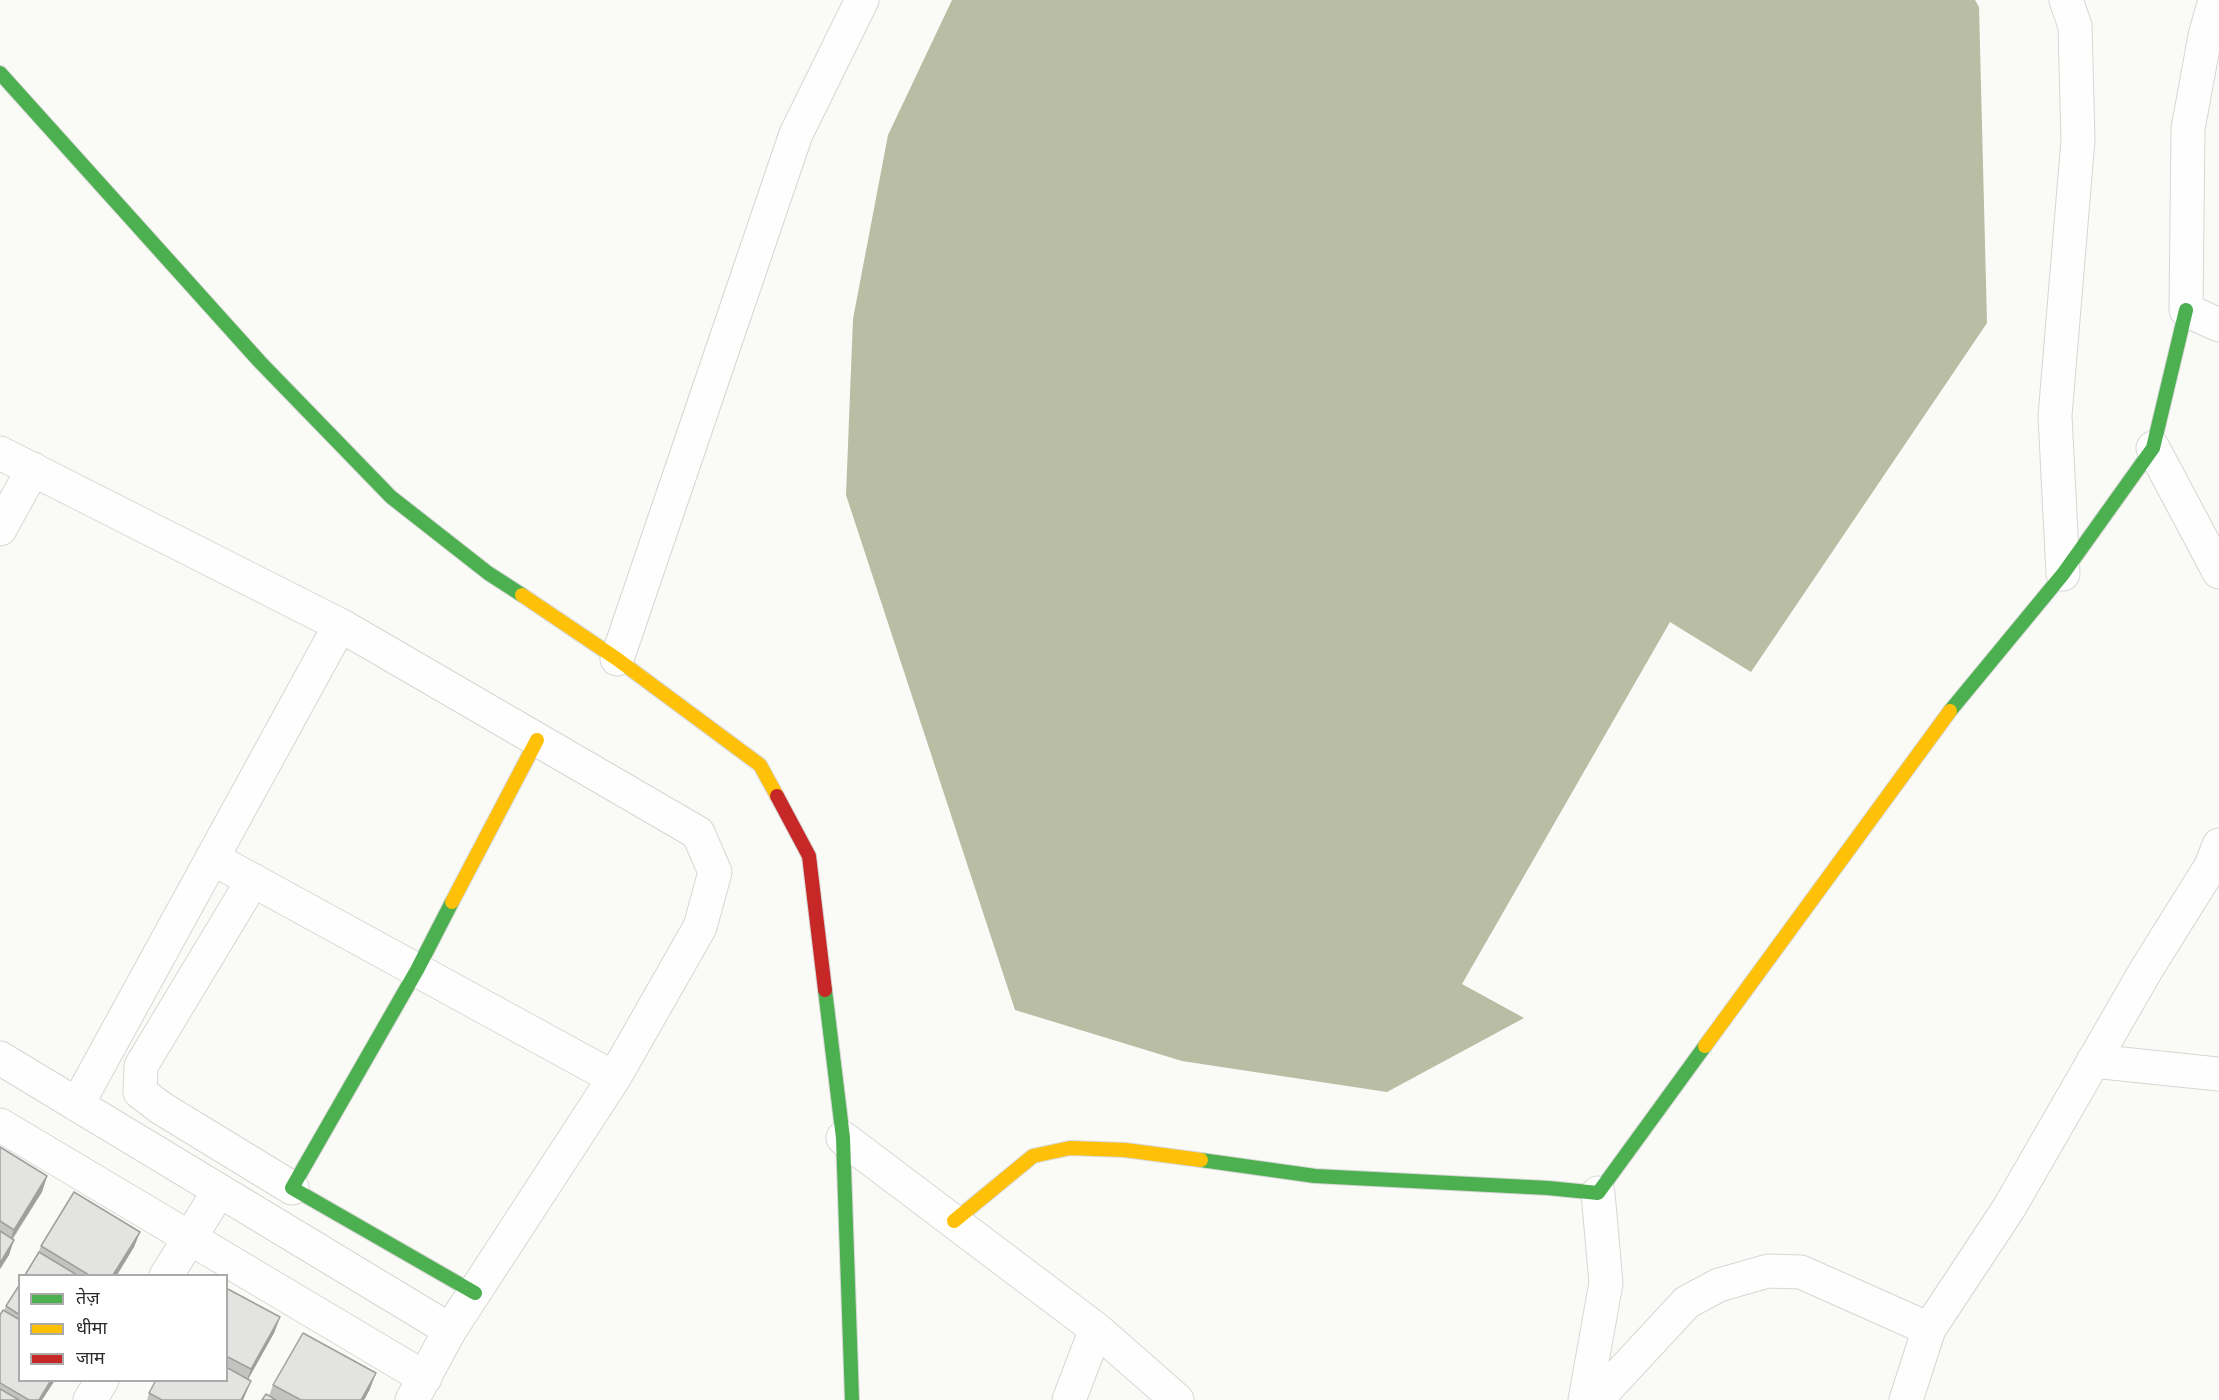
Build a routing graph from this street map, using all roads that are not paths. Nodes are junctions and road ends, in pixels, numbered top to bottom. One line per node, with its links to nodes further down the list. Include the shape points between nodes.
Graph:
1 (862, 0): 15 (street, via 796,134)
2 (2066, 0): 13 (street, via 2075,26 2078,140 2055,416)
3 (2215, 0): 4 (street)
4 (2212, 37): 6 (street, via 2188,129)
5 (0, 74): 15 (street, via 260,362 391,497 488,573)
6 (2186, 310): 7 (street); 8 (street)
7 (2219, 325)
8 (2153, 448): 12 (street); 13 (street)
9 (0, 453): 10 (street)
10 (33, 469): 11 (street); 14 (street)
11 (0, 529)
12 (2219, 572)
13 (2062, 574): 30 (street, via 1953,707)
14 (340, 625): 16 (street); 18 (street)
15 (617, 659): 27 (street, via 760,765 809,856)
16 (537, 740): 20 (street); 24 (street, via 698,833 715,872 700,927)
17 (2219, 845): 22 (street, via 2211,867)
18 (212, 858): 19 (street); 25 (street)
19 (253, 880): 20 (street); 28 (street, via 141,1066 140,1092)
20 (417, 970): 24 (street); 28 (street)
21 (0, 1058): 25 (street)
22 (2093, 1061): 23 (street); 36 (street, via 2009,1208)
23 (2219, 1074)
24 (614, 1078): 34 (street)
25 (77, 1105): 29 (street)
26 (0, 1125): 32 (street)
27 (843, 1138): 31 (street); 41 (street)
28 (292, 1188): 34 (street)
29 (219, 1191): 32 (street); 37 (street)
30 (1598, 1193): 31 (street, via 1315,1176 1125,1150 1070,1148 1033,1156); 44 (street, via 1606,1283)
31 (954, 1221): 35 (street)
32 (189, 1237): 33 (street); 39 (street)
33 (167, 1274)
34 (475, 1293): 37 (street)
35 (1096, 1329): 42 (street); 43 (street)
36 (1929, 1329): 45 (street, via 1802,1272 1768,1271 1719,1285 1687,1302); 46 (street)
37 (450, 1330): 39 (street)
38 (101, 1382): 40 (street)
39 (419, 1389)
40 (90, 1400)
41 (852, 1400)
42 (1069, 1400)
43 (1177, 1400)
44 (1585, 1400)
45 (1596, 1400)
46 (1906, 1400)

